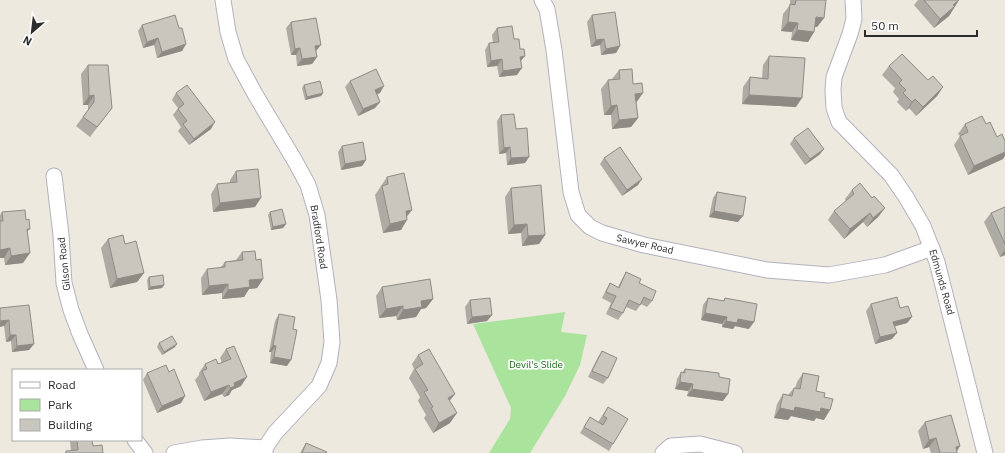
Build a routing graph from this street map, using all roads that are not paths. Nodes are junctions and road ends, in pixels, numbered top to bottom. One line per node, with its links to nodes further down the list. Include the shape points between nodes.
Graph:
1 (223, 0): 8 (street, Bradford Road, via 228,32 236,59 308,185 317,215 329,300 332,342 329,363 319,386 275,433)
2 (542, 0): 5 (street, Sawyer Road, via 547,9 554,50 571,192 578,215 590,227 602,233 644,244 767,270 829,275 885,265)
3 (853, 0): 5 (street, Edmunds Road, via 854,19 834,77 834,108 839,122 891,175 923,226)
4 (54, 176): 6 (street, Gilson Road, via 64,283 75,322)
5 (932, 248): 13 (street, Edmunds Road)
6 (96, 369)
7 (136, 441): 9 (street)
8 (265, 450): 10 (street, via 223,447)
9 (145, 453)
10 (174, 453)
11 (663, 453): 12 (street, via 671,446 700,444)
12 (735, 453)
13 (985, 453)

